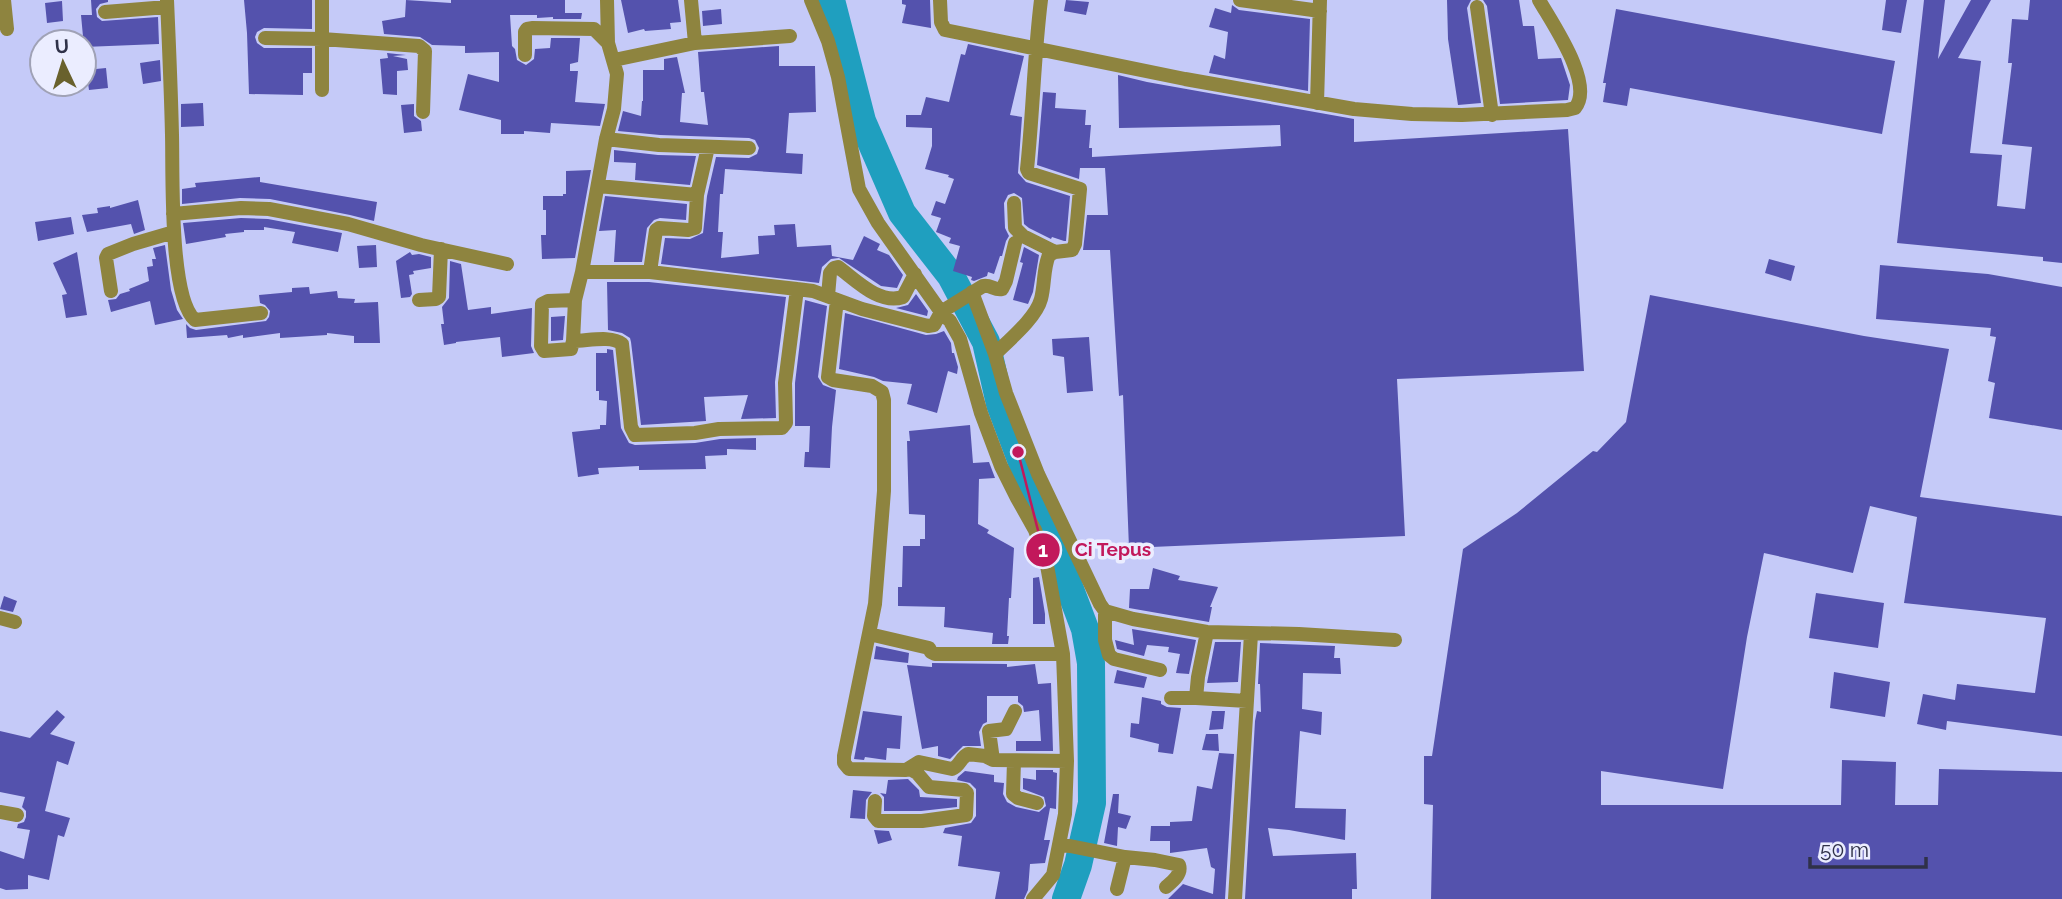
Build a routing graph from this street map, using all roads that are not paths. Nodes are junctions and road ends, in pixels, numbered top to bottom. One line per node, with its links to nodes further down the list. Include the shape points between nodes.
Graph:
1 (4, 0): 14 (street)
2 (322, 0): 17 (street)
3 (607, 0): 18 (street)
4 (691, 0): 19 (street)
5 (811, 0): 41 (street, via 838,77 859,189)
6 (940, 0): 20 (street, via 945,30)
7 (1041, 0): 20 (street)
8 (1240, 0): 11 (street)
9 (1539, 0): 26 (street, via 1570,54 1580,103 1575,108)
10 (167, 4): 13 (street); 33 (street)
11 (1320, 6): 24 (street)
12 (1478, 7): 26 (street)
13 (106, 12)
14 (7, 29)
15 (790, 36): 19 (street)
16 (265, 38): 17 (street)
17 (322, 39): 23 (street); 25 (street, via 422,48)
18 (607, 43): 21 (street, via 589,29 527,29); 22 (street)
19 (695, 43): 22 (street)
20 (1035, 48): 24 (street); 37 (street, via 1027,171 1081,191 1074,247)
21 (525, 55)
22 (614, 60): 27 (street, via 614,109)
23 (322, 89)
24 (1317, 103): 26 (street, via 1412,114)
25 (423, 111)
26 (1492, 115)
27 (606, 139): 28 (street); 30 (street)
28 (708, 147): 29 (street); 31 (street)
29 (749, 148)
30 (598, 186): 31 (street); 39 (street)
31 (697, 195): 40 (street, via 695,228 656,230)
32 (1014, 203): 37 (street, via 1015,228)
33 (173, 214): 34 (street); 36 (street, via 269,209)
34 (174, 232): 43 (street, via 106,256); 49 (street, via 181,285 193,320)
35 (1015, 243): 44 (street, via 1002,289 986,285)
36 (441, 249): 38 (street); 46 (street, via 439,295)
37 (1055, 252): 51 (street, via 1046,261 1035,312)
38 (507, 264)
39 (582, 272): 40 (street); 47 (street)
40 (650, 272): 42 (street)
41 (915, 274): 45 (street, via 903,297 891,299 878,296 834,268 830,273); 48 (street)
42 (797, 289): 45 (street); 50 (street, via 782,428 635,435 620,341)
43 (111, 291)
44 (970, 294): 48 (street); 51 (street)
45 (832, 298): 48 (street, via 928,326 934,325); 56 (street, via 828,377 876,387 884,400 884,491 876,604)
46 (419, 300)
47 (566, 300): 50 (street); 50 (street, via 544,301 541,307 541,348)
48 (943, 310): 59 (street, via 960,339 1001,466 1046,560)
49 (261, 313)
50 (564, 347)
51 (995, 354): 52 (street, via 1038,474)
52 (1105, 611): 55 (street); 60 (street, via 1109,656)
53 (0, 618): 54 (street)
54 (15, 622)
55 (1207, 632): 57 (street); 62 (street)
56 (869, 634): 59 (street, via 929,648 935,654); 68 (street, via 844,762 849,769)
57 (1251, 634): 58 (street); 63 (street)
58 (1395, 640)
59 (1063, 654): 67 (street)
60 (1160, 670)
61 (1171, 698): 62 (street)
62 (1196, 698): 63 (street)
63 (1247, 701): 78 (street)
64 (1016, 711): 65 (street, via 1006,729 989,731)
65 (993, 760): 66 (street); 68 (street, via 968,754 952,769 919,762)
66 (1014, 761): 67 (street); 70 (street, via 1013,794)
67 (1067, 761): 73 (street)
68 (910, 769): 69 (street, via 929,787 964,790 965,816 877,821)
69 (875, 801)
70 (1037, 803)
71 (0, 812): 72 (street)
72 (17, 815)
73 (1065, 845): 74 (street); 77 (street, via 1053,875)
74 (1125, 858): 75 (street, via 1179,864 1178,874); 76 (street)
75 (1166, 887)
76 (1117, 889)
77 (1033, 899)
78 (1235, 899)

